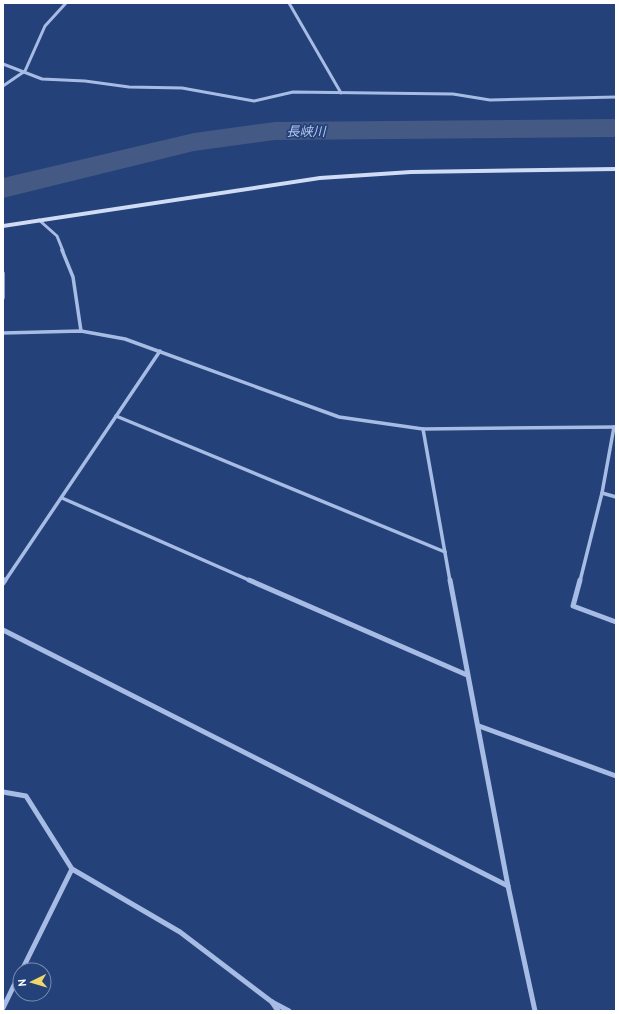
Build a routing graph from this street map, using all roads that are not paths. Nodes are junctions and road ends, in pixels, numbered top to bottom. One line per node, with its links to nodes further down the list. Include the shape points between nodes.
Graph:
1 (66, 3): 4 (street, via 45,26)
2 (289, 3): 6 (street)
3 (3, 64): 4 (street)
4 (25, 71): 5 (street); 6 (street, via 42,79 129,87 182,88 254,100 293,92)
5 (3, 86)
6 (341, 93): 7 (street, via 453,94 490,100)
7 (616, 97)
8 (616, 168): 9 (street, via 411,172 320,178)
9 (39, 220): 10 (street); 13 (street, via 57,236 73,277)
10 (3, 226)
11 (3, 273): 12 (street)
12 (3, 298)
13 (81, 331): 14 (street); 15 (street, via 125,339)
14 (3, 333)
15 (160, 351): 16 (street); 18 (street, via 339,417)
16 (116, 416): 20 (street); 22 (street)
17 (615, 427): 18 (street); 19 (street)
18 (423, 430): 22 (street)
19 (602, 493): 21 (street); 25 (street, via 573,606)
20 (62, 498): 23 (street); 27 (street)
21 (616, 498)
22 (445, 552): 27 (street)
23 (5, 577): 24 (street)
24 (3, 583)
25 (616, 622)
26 (3, 630): 32 (street)
27 (467, 675): 28 (street)
28 (479, 726): 29 (street); 32 (street)
29 (616, 776)
30 (3, 792): 31 (street, via 26,796)
31 (72, 869): 33 (street); 35 (street, via 180,932)
32 (508, 886): 39 (street)
33 (26, 962)
34 (12, 990): 36 (street)
35 (272, 1002): 37 (street); 38 (street)
36 (3, 1008)
37 (278, 1011)
38 (290, 1011)
39 (535, 1011)

